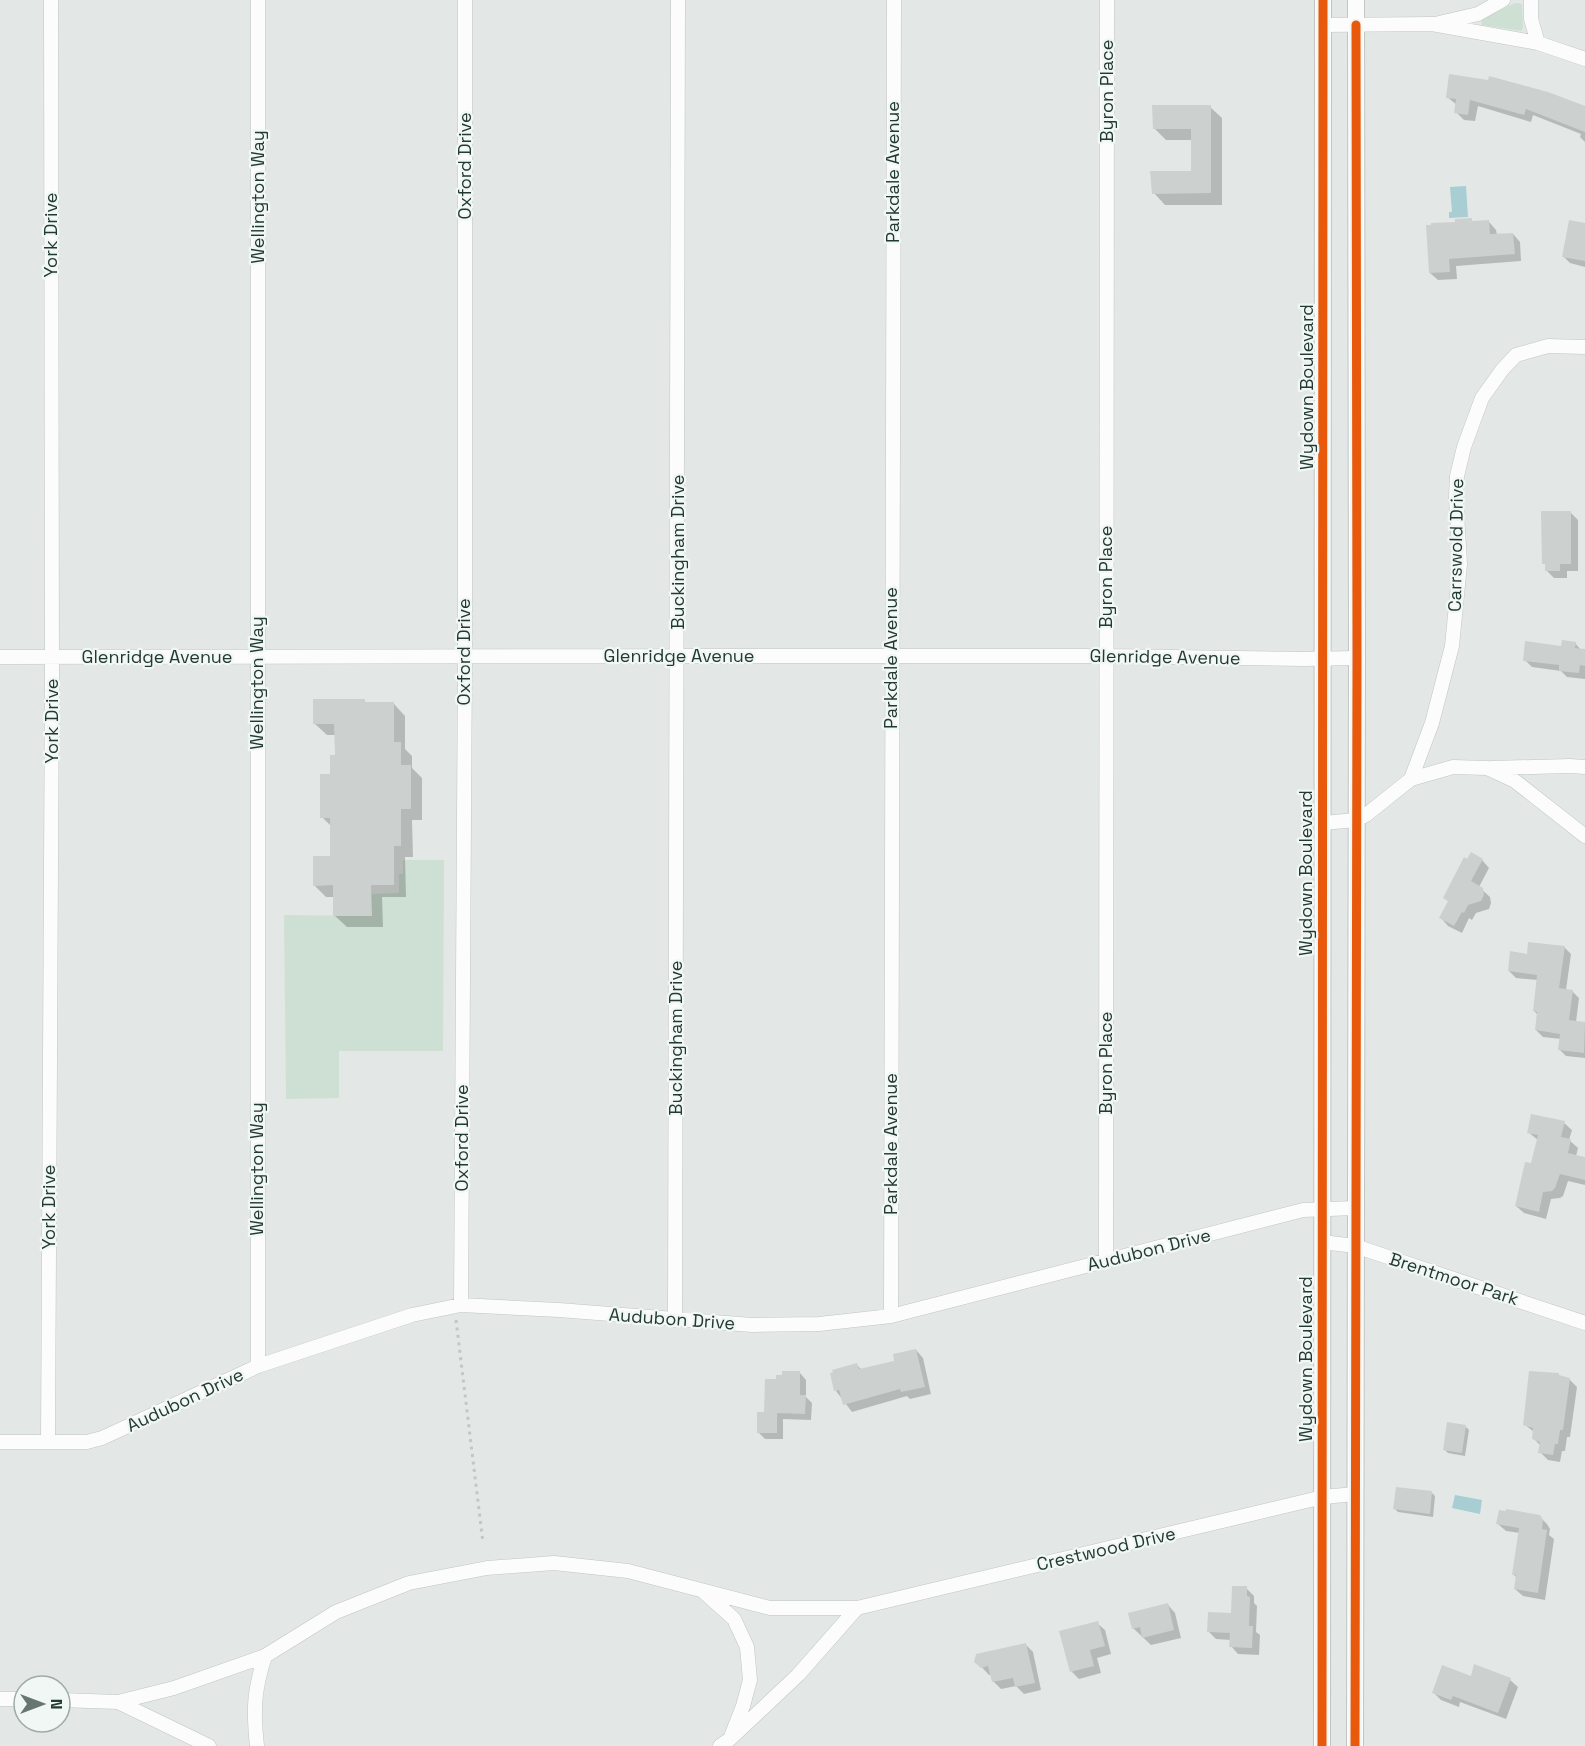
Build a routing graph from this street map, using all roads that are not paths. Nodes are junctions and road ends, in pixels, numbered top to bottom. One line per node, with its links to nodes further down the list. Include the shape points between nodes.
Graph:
1 (51, 0): 20 (street, York Drive)
2 (258, 0): 23 (street, Wellington Way)
3 (465, 0): 21 (street, Oxford Drive)
4 (678, 0): 17 (street, Buckingham Drive)
5 (894, 0): 22 (street, Parkdale Avenue)
6 (1107, 0): 18 (street, Byron Place)
7 (1323, 0): 12 (street, Wydown Boulevard)
8 (1356, 0): 13 (street)
9 (1503, 0): 11 (street, via 1478,14)
10 (1531, 0): 14 (street, via 1531,19)
11 (1431, 24): 13 (street); 14 (street)
12 (1323, 25): 13 (street); 25 (street, Wydown Boulevard)
13 (1356, 25): 24 (street)
14 (1538, 43): 15 (street)
15 (1585, 59)
16 (1585, 347): 28 (street, Carrswold Drive, via 1548,346 1516,355 1479,406 1457,476 1460,564 1452,646 1432,723)
17 (678, 656): 21 (street, Glenridge Avenue); 22 (street, Glenridge Avenue); 39 (street, Buckingham Drive)
18 (1106, 656): 22 (street, Glenridge Avenue); 25 (street, Glenridge Avenue); 36 (street, Byron Place)
19 (0, 657): 20 (street, Glenridge Avenue)
20 (52, 657): 23 (street, Glenridge Avenue); 43 (street, York Drive)
21 (465, 657): 23 (street, Glenridge Avenue); 37 (street, Oxford Drive)
22 (891, 657): 38 (street, Parkdale Avenue)
23 (256, 658): 41 (street, Wellington Way)
24 (1357, 658): 25 (street, Glenridge Avenue); 29 (street)
25 (1324, 659): 30 (street, Wydown Boulevard)
26 (1585, 767): 27 (street)
27 (1487, 768): 28 (street, via 1453,767); 31 (street, via 1515,781)
28 (1412, 779): 29 (street)
29 (1356, 820): 30 (street); 33 (street)
30 (1323, 823): 32 (street, Wydown Boulevard)
31 (1585, 836)
32 (1322, 1208): 33 (street, Audubon Drive); 34 (street, Wydown Boulevard); 36 (street, Audubon Drive)
33 (1355, 1208): 35 (street)
34 (1322, 1242): 35 (street, Brentmoor Park); 45 (street, Wydown Boulevard)
35 (1355, 1246): 40 (street, Brentmoor Park); 44 (street)
36 (1106, 1261): 38 (street, Audubon Drive)
37 (457, 1306): 39 (street, Audubon Drive); 41 (street, Audubon Drive, via 412,1315)
38 (891, 1316): 39 (street, Audubon Drive, via 819,1324)
39 (675, 1320)
40 (1585, 1323)
41 (258, 1366): 43 (street, Audubon Drive, via 102,1438)
42 (0, 1442): 43 (street, Audubon Drive)
43 (48, 1442)
44 (1355, 1494): 45 (street, Crestwood Drive); 55 (street)
45 (1323, 1497): 47 (street, Crestwood Drive); 54 (street, Wydown Boulevard)
46 (703, 1592): 47 (street, Crestwood Drive, via 770,1608); 48 (street, Crestwood Drive, via 628,1571 554,1563 487,1568 409,1583 336,1612); 51 (street, Crestwood Drive, via 734,1619 747,1647 750,1680 744,1706)
47 (857, 1608): 51 (street, Crestwood Drive, via 798,1674)
48 (265, 1656): 50 (street, Crestwood Drive, via 174,1689); 53 (street, via 256,1684)
49 (72, 1700): 50 (street, Crestwood Drive)
50 (118, 1702): 52 (street, Crestwood Drive)
51 (725, 1743)
52 (209, 1746)
53 (257, 1746)
54 (1322, 1746)
55 (1355, 1746)

